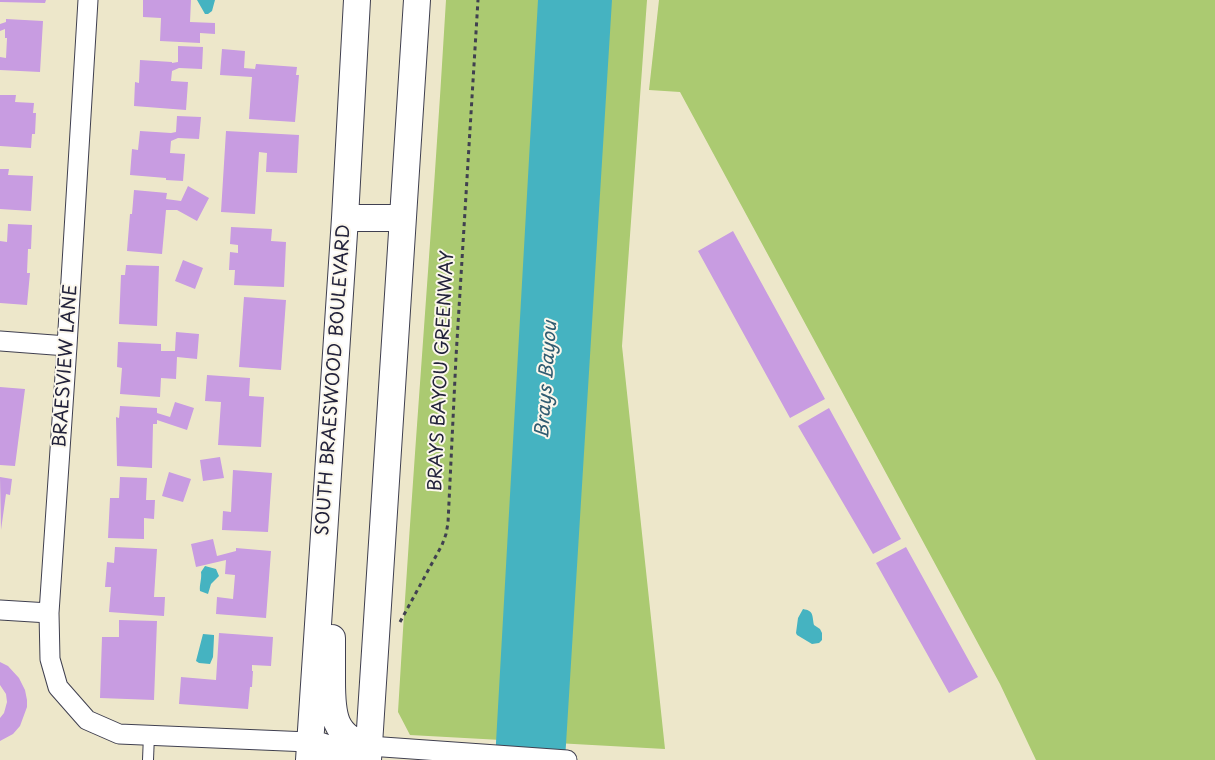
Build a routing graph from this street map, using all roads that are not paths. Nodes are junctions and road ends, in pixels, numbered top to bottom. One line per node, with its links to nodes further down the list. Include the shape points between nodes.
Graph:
1 (88, 0): 7 (street, BRAESVIEW LANE)
2 (357, 0): 4 (main road, SOUTH BRAESWOOD BOULEVARD)
3 (417, 0): 5 (main road)
4 (345, 218): 5 (main road); 8 (main road, SOUTH BRAESWOOD BOULEVARD)
5 (402, 218): 13 (main road)
6 (0, 341): 7 (street)
7 (67, 346): 10 (street, BRAESVIEW LANE)
8 (320, 587): 12 (main road, SOUTH BRAESWOOD BOULEVARD); 13 (main road, via 332,621 332,708 341,730)
9 (0, 610): 10 (street)
10 (48, 613): 11 (street, BRAESVIEW LANE, via 50,659 58,687 87,720 119,734)
11 (149, 735): 12 (street); 14 (lane)
12 (309, 751): 15 (main road, via 327,748)
13 (369, 753): 16 (street, via 434,749)
14 (148, 760)
15 (343, 760)
16 (567, 760)

